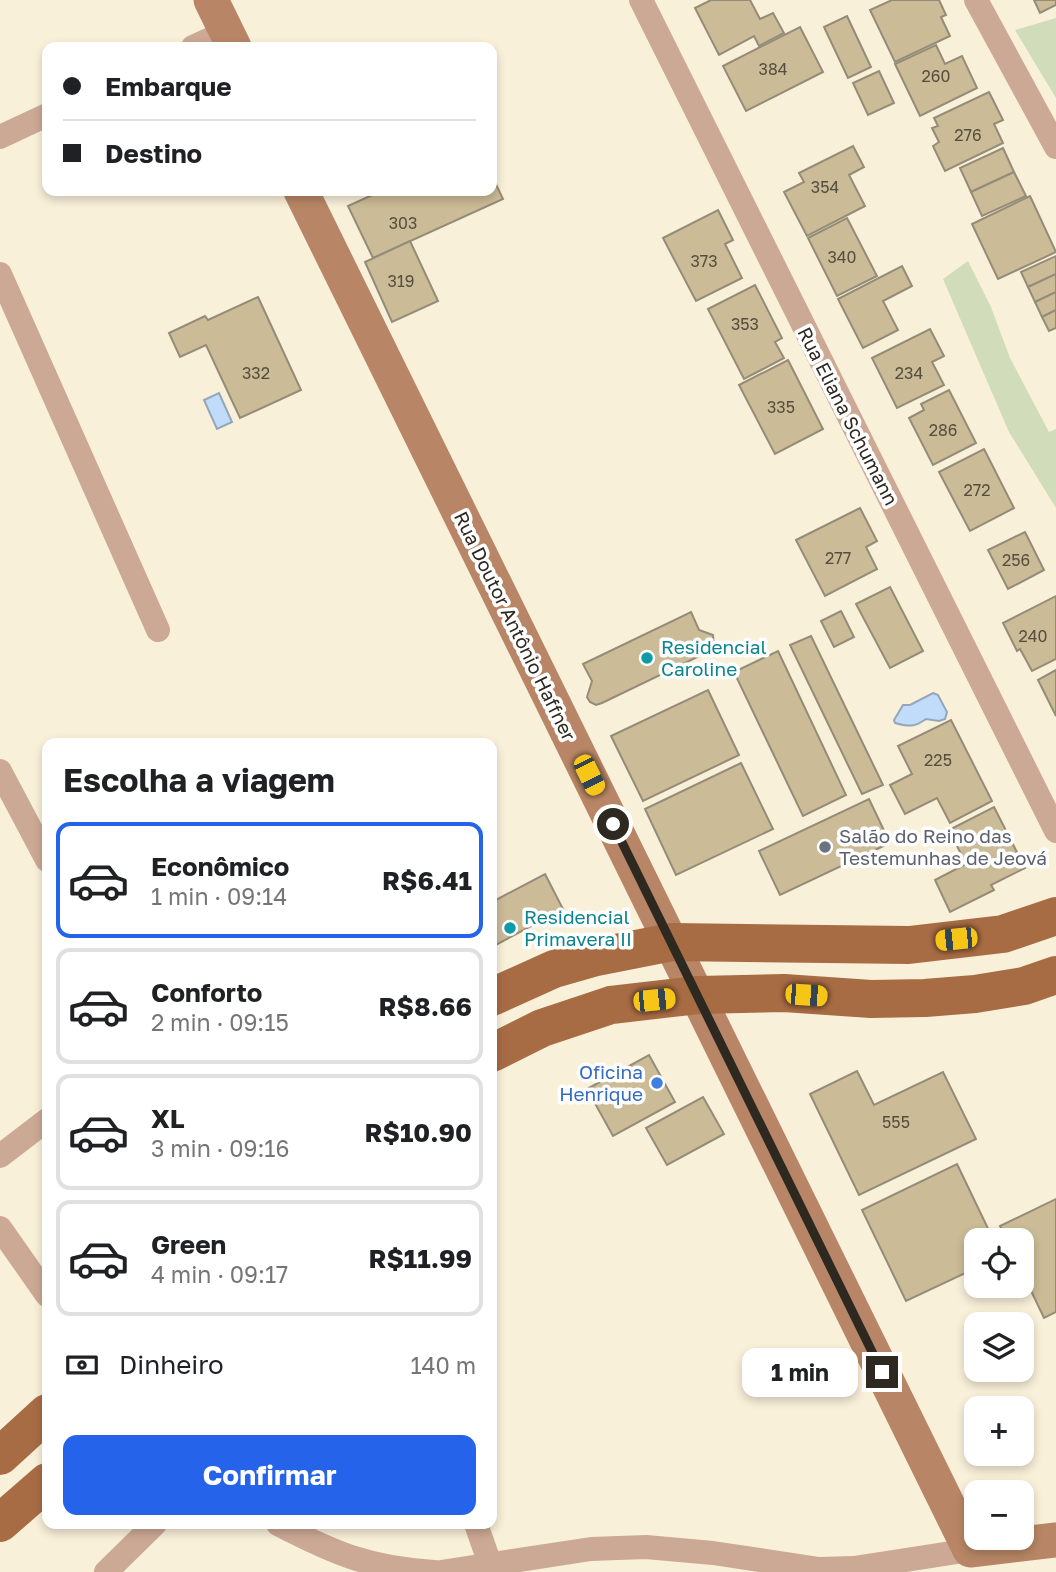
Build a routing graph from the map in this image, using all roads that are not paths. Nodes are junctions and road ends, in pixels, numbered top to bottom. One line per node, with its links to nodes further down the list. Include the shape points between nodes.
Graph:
1 (211, 0): 4 (street)
2 (641, 0): 12 (street, Rua Eliana Schumann)
3 (976, 0): 7 (street)
4 (230, 39)
5 (42, 117): 6 (street)
6 (0, 137)
7 (1056, 147)
8 (303, 196): 15 (street, Rua Doutor Antônio Haffner)
9 (0, 274): 10 (street)
10 (158, 630)
11 (0, 771): 13 (street)
12 (1056, 831)
13 (42, 851)
14 (1056, 916): 15 (main road, via 1003,934 909,945)
15 (672, 942): 17 (main road, via 554,969); 18 (street, Rua Doutor Antônio Haffner)
16 (1056, 975): 18 (main road, via 1024,986 925,998)
17 (497, 995)
18 (698, 995): 19 (main road, via 611,1005 542,1028); 31 (street, Rua Doutor Antônio Haffner)
19 (497, 1050)
20 (42, 1123): 21 (street)
21 (0, 1156)
22 (0, 1228): 23 (street)
23 (42, 1288)
24 (42, 1418): 25 (main road)
25 (0, 1456)
26 (42, 1486): 27 (main road)
27 (0, 1523)
28 (150, 1529): 36 (street)
29 (288, 1529): 37 (street, via 357,1560)
30 (479, 1529): 35 (street)
31 (964, 1538)
32 (1056, 1540): 33 (street)
33 (1034, 1543)
34 (970, 1550): 35 (street, via 854,1569 819,1569 646,1547 591,1549)
35 (490, 1564): 38 (street)
36 (106, 1572)
37 (435, 1572)
38 (441, 1572)

